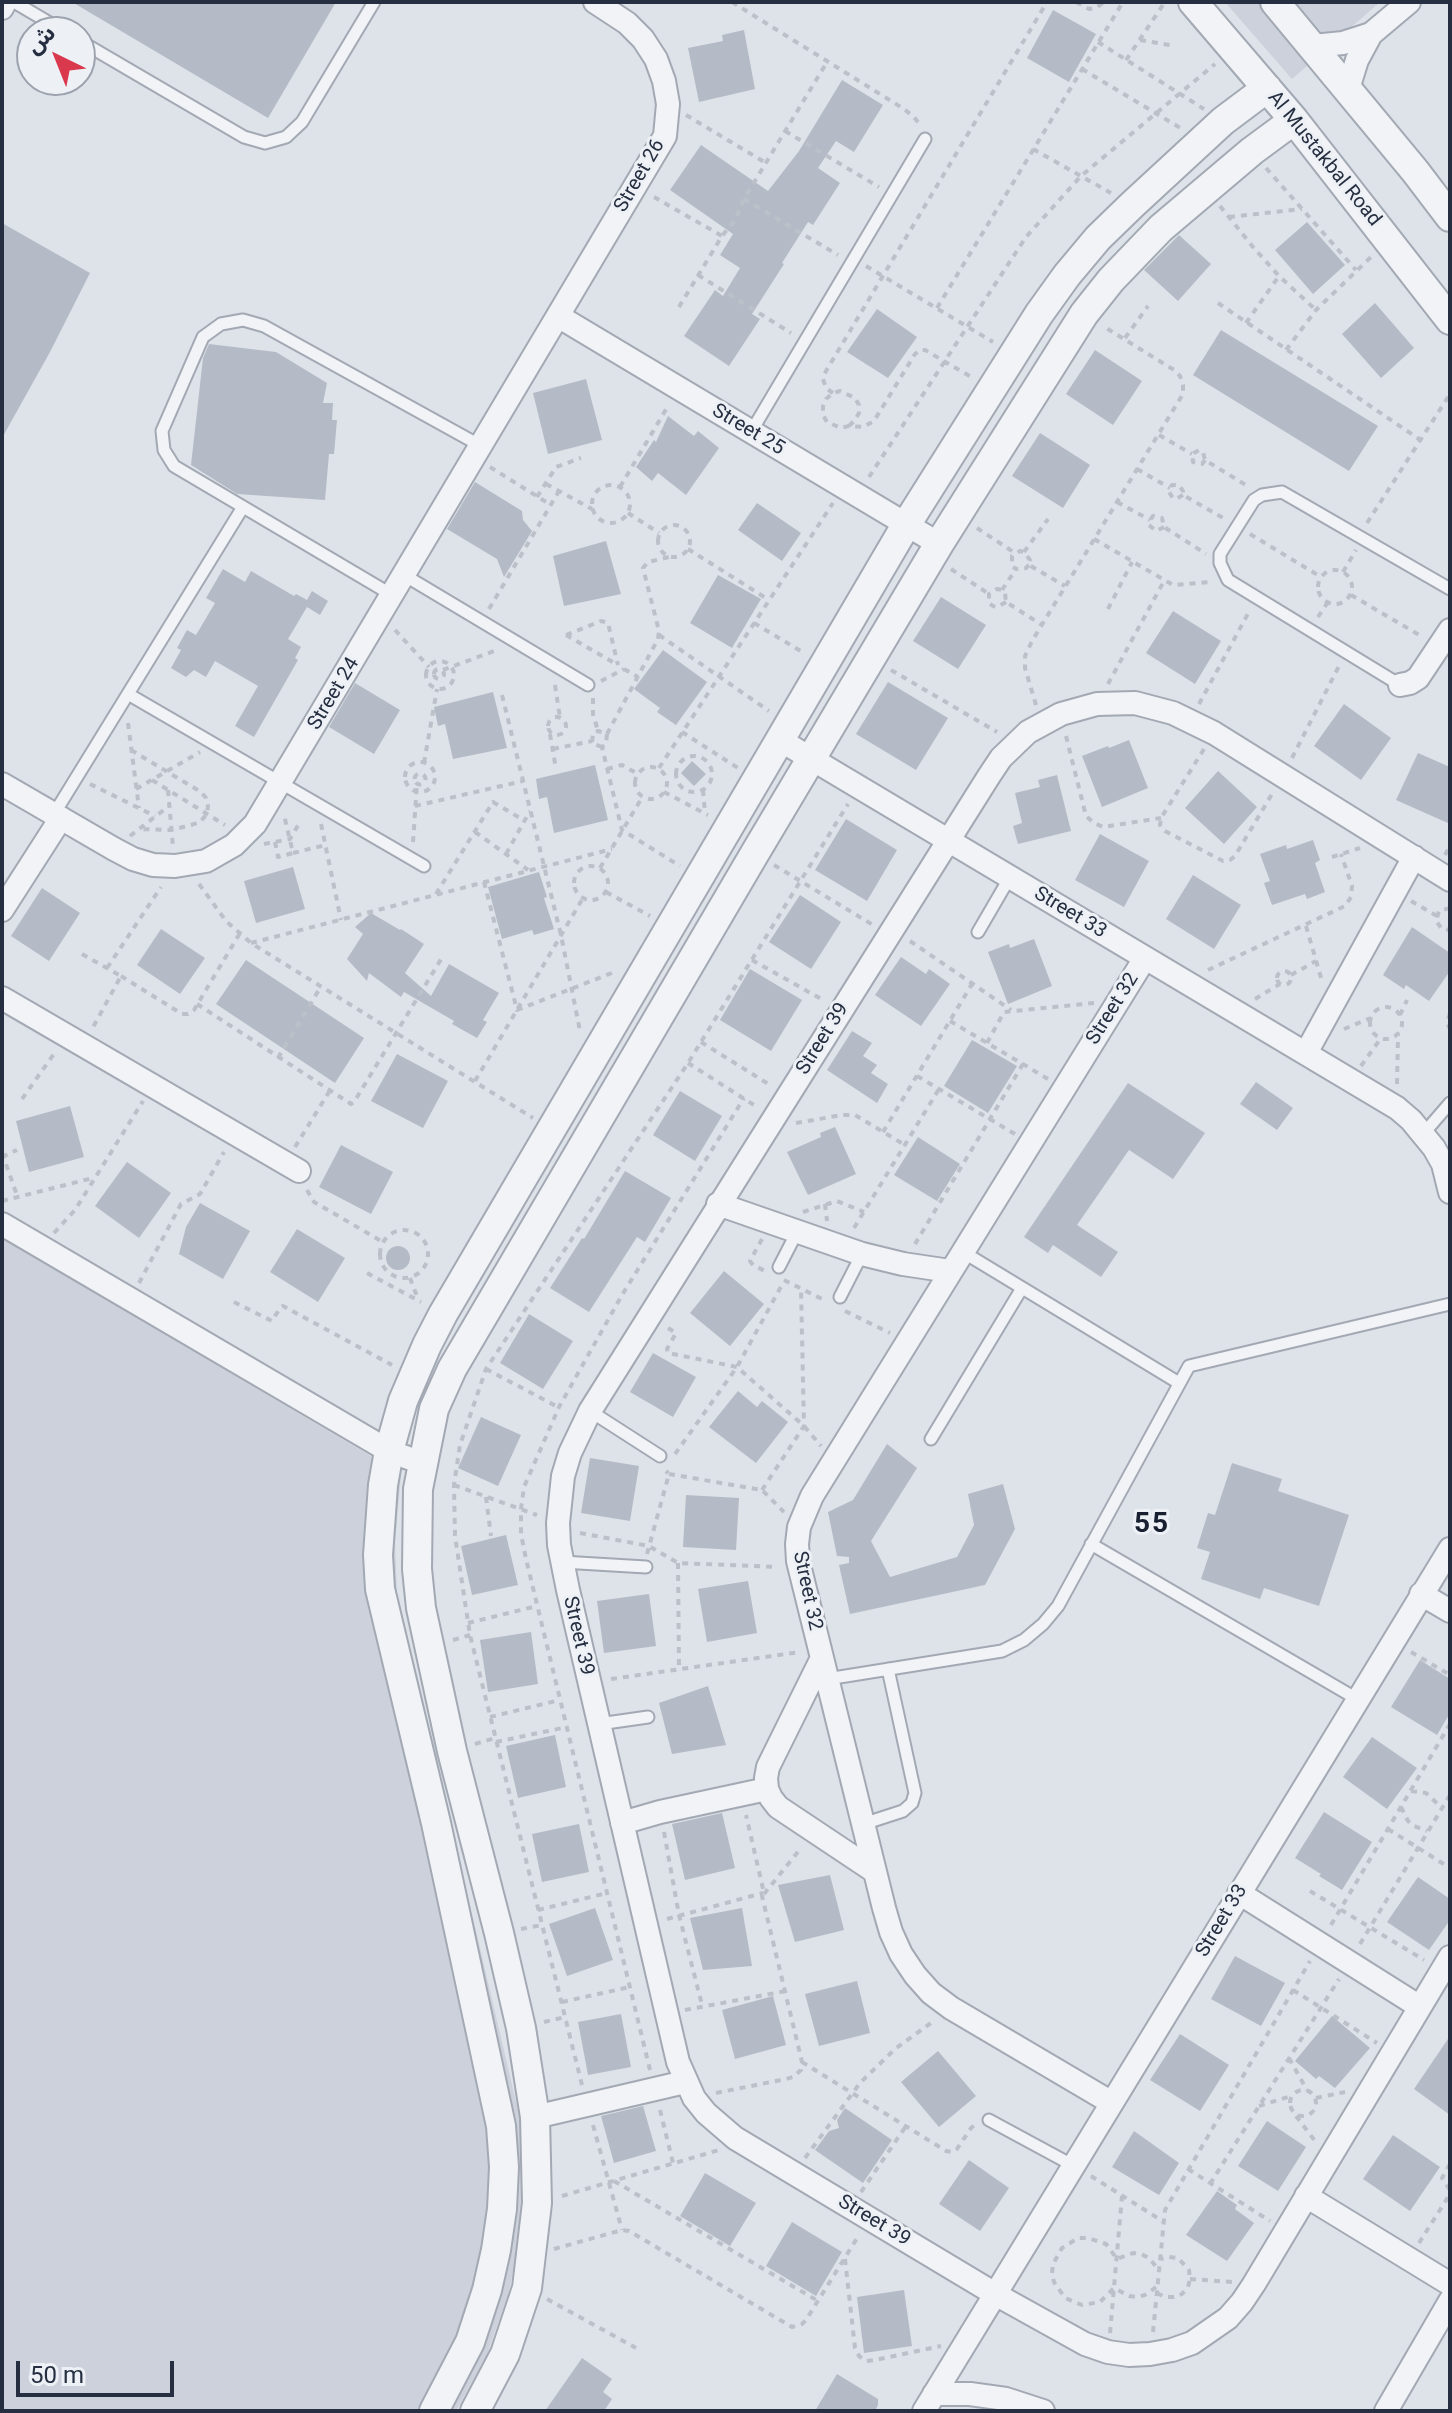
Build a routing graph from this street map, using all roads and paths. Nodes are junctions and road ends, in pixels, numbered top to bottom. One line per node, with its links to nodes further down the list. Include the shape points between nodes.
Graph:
1 (5, 2): 14 (street)
2 (14, 2): 15 (lane)
3 (374, 2): 22 (lane, via 302,122 286,137 265,143 244,137)
4 (595, 2): 29 (street, Street 26, via 643,39 656,59)
5 (732, 2): 24 (path)
6 (1047, 2): 53 (path)
7 (1076, 2): 8 (path, via 1089,9)
8 (1104, 2)
9 (1123, 2): 18 (path)
10 (1165, 2): 17 (path)
11 (1193, 2): 21 (street, Al Mustakbal Road)
12 (1275, 2): 20 (street)
13 (1409, 2): 16 (street)
14 (2, 8)
15 (38, 16)
16 (1371, 34): 20 (street); 27 (street)
17 (1140, 40): 19 (path); 23 (path)
18 (1098, 42): 23 (path); 25 (path)
19 (1175, 46)
20 (1313, 46): 27 (street)
21 (1234, 49): 26 (street, Al Mustakbal Road); 28 (path)
22 (96, 50)
23 (1126, 60): 28 (path)
24 (827, 62): 33 (path); 34 (path, via 914,117)
25 (1082, 69): 30 (path); 36 (path)
26 (1267, 88): 31 (street, Al Mustakbal Road); 32 (street)
27 (1348, 89): 47 (street)
28 (1179, 93): 30 (path); 32 (path)
29 (668, 104): 38 (path); 40 (street, Street 26, via 665,136)
30 (1155, 113): 35 (path); 39 (path)
31 (1294, 120): 37 (street); 49 (street, Al Mustakbal Road)
32 (1223, 121): 35 (street)
33 (785, 131): 38 (path); 42 (path)
34 (925, 139): 42 (lane)
35 (1201, 140): 44 (street)
36 (1033, 149): 39 (path); 58 (path)
37 (1252, 151): 41 (street); 45 (path)
38 (766, 163): 43 (path)
39 (1081, 176): 44 (path); 64 (path, via 1026,237)
40 (635, 186): 48 (path); 61 (street, Street 26)
41 (1208, 187): 46 (path); 60 (street, via 1161,228)
42 (892, 195): 50 (lane)
43 (744, 199): 48 (path); 50 (path)
44 (1132, 205): 68 (street, via 1067,275)
45 (1302, 209): 46 (path); 51 (path)
46 (1228, 217): 54 (path)
47 (1450, 217)
48 (722, 236): 52 (path)
49 (1390, 240): 51 (path); 62 (street, Al Mustakbal Road)
50 (853, 261): 53 (path); 66 (lane)
51 (1356, 270): 59 (path)
52 (698, 275): 57 (path); 66 (path)
53 (884, 276): 58 (path); 72 (path, via 826,371 823,379)
54 (1279, 276): 59 (path); 63 (path)
55 (1218, 303): 63 (path)
56 (1148, 306): 65 (path)
57 (679, 307)
58 (937, 308): 64 (path)
59 (1316, 310): 67 (path)
60 (1084, 314): 65 (path); 94 (street)
61 (558, 316): 70 (street, Street 25); 78 (street, Street 24)
62 (1450, 320)
63 (1246, 323): 67 (path)
64 (967, 326): 68 (path); 69 (path)
65 (1125, 338): 76 (path, via 1180,376 1183,394)
66 (805, 341): 75 (lane)
67 (1286, 350): 77 (path)
68 (1013, 354): 71 (street)
69 (944, 361): 71 (path); 74 (path, via 920,350 874,421); 85 (path)
70 (679, 389): 75 (street, Street 25); 82 (path)
71 (992, 389): 97 (street)
72 (833, 393): 74 (path, via 848,393 859,405); 74 (path, via 823,415 833,426)
73 (1450, 394): 77 (path)
74 (849, 426)
75 (751, 432): 85 (street, Street 25)
76 (1159, 435): 80 (path); 87 (path, via 1192,454 1203,452 1205,460)
77 (1419, 439): 101 (path)
78 (477, 452): 88 (path); 91 (lane, via 264,326 243,320 221,324 203,337 162,431 164,450 174,466); 113 (street, Street 24)
79 (581, 458): 81 (path, via 556,467)
80 (1137, 469): 83 (path); 89 (path)
81 (546, 484): 84 (path); 88 (path)
82 (620, 487): 92 (path, via 599,489); 93 (path, via 630,498)
83 (1170, 488): 86 (path, via 1179,485); 86 (path, via 1173,498)
84 (559, 491): 90 (path); 92 (path)
85 (850, 492): 97 (street, Street 25); 124 (path)
86 (1183, 495): 98 (path)
87 (1262, 495): 98 (lane); 101 (lane, via 1282,492)
88 (537, 497): 90 (path)
89 (1117, 502): 96 (path); 102 (path)
90 (551, 505): 128 (path)
91 (243, 507): 121 (lane); 148 (lane)
92 (592, 509): 93 (path, via 609,523)
93 (628, 513): 100 (path)
94 (957, 515): 104 (street); 106 (path)
95 (1048, 519): 105 (path)
96 (1150, 520): 99 (path, via 1158,516); 99 (path, via 1151,529)
97 (906, 525): 104 (street, Street 25); 137 (street)
98 (1237, 526): 109 (lane); 114 (path)
99 (1164, 527): 109 (path)
100 (659, 533): 103 (path, via 671,525 685,529); 107 (path, via 658,547)
101 (1361, 537): 112 (path); 118 (lane)
102 (1094, 539): 108 (path); 117 (path)
103 (688, 549): 107 (path); 124 (path)
104 (936, 551): 120 (path); 134 (street)
105 (1024, 552): 106 (path); 110 (path)
106 (1015, 553): 111 (path, via 1011,561)
107 (669, 557): 131 (path, via 643,568)
108 (1132, 562): 116 (path); 126 (path)
109 (1220, 563): 115 (lane)
110 (1029, 565): 111 (path); 117 (path)
111 (1016, 569): 119 (path)
112 (1343, 572): 114 (path); 122 (path, via 1352,582)
113 (404, 575): 121 (street, Street 24); 128 (lane)
114 (1321, 577): 122 (path, via 1319,592 1328,602 1341,604)
115 (1228, 580): 116 (path, via 1183,586); 123 (lane)
116 (1164, 581): 149 (path)
117 (1066, 586): 130 (path)
118 (1450, 589)
119 (1002, 590): 120 (path); 125 (path)
120 (989, 594): 125 (path, via 993,606)
121 (392, 595): 127 (street, Street 24)
122 (1351, 595): 132 (path)
123 (1257, 597): 145 (lane); 152 (path)
124 (769, 600): 129 (path)
125 (1006, 602): 130 (path)
126 (1108, 609)
127 (380, 615): 138 (path); 179 (street, Street 24)
128 (482, 621): 133 (lane)
129 (754, 623): 137 (path); 143 (path)
130 (1042, 625): 151 (path, via 1025,656 1025,668)
131 (659, 635): 142 (path); 143 (path)
132 (1444, 638): 145 (street, via 1418,678)
133 (516, 642): 135 (lane); 139 (path)
134 (872, 659): 159 (path); 164 (street)
135 (552, 664): 144 (lane); 150 (path)
136 (618, 665): 136 (path, via 605,658 566,635 608,623); 140 (path)
137 (824, 665): 156 (street)
138 (429, 667): 139 (path, via 444,661); 146 (path, via 428,683)
139 (452, 667): 141 (path); 146 (path, via 452,683)
140 (624, 669): 142 (path); 144 (path)
141 (443, 670)
142 (638, 677): 157 (path)
143 (719, 677): 155 (path); 156 (path)
144 (588, 685): 153 (path)
145 (1400, 685)
146 (437, 689): 165 (path)
147 (502, 695): 176 (path)
148 (126, 696): 160 (lane); 163 (path); 172 (lane)
149 (1097, 704): 151 (street, Street 39); 152 (street, Street 39, via 1135,703)
150 (560, 718): 154 (path, via 549,721); 154 (path, via 566,725 563,733)
151 (1051, 719): 159 (street, Street 39); 195 (path, via 1086,816 1103,827)
152 (1191, 721): 212 (street, Street 39)
153 (598, 731): 157 (path); 158 (path)
154 (550, 732): 162 (path)
155 (682, 732): 166 (path); 175 (path)
156 (784, 733): 164 (street, Street 33); 175 (street)
157 (607, 734): 161 (path)
158 (592, 741): 161 (path); 162 (path)
159 (1016, 743): 203 (street, Street 39)
160 (215, 744): 169 (path); 179 (lane)
161 (602, 747): 168 (path)
162 (553, 749): 167 (path)
163 (131, 750): 169 (path); 181 (path)
164 (812, 759): 180 (street, Street 33); 209 (street)
165 (424, 763): 184 (path, via 413,765 406,774 407,785); 184 (path, via 435,778 429,789)
166 (659, 768): 170 (path); 173 (path)
167 (556, 769)
168 (607, 769): 170 (path, via 622,765); 200 (path)
169 (167, 771): 174 (path); 192 (path, via 201,792)
170 (638, 774): 186 (path, via 635,786)
171 (675, 775): 173 (path); 183 (path, via 685,790); 183 (path, via 684,758 703,758 712,774)
172 (77, 777): 190 (path); 193 (lane)
173 (667, 777): 185 (path)
174 (152, 780): 181 (path); 182 (path)
175 (757, 780): 196 (street)
176 (523, 781): 189 (path); 191 (path)
177 (2, 784): 193 (street)
178 (417, 784): 184 (path)
179 (279, 786): 187 (lane); 202 (street, Street 24); 208 (path)
180 (859, 787): 203 (street, Street 33); 223 (path)
181 (136, 789): 190 (path)
182 (168, 790): 188 (path); 192 (path)
183 (703, 790): 196 (path)
184 (416, 792): 189 (path)
185 (664, 792): 186 (path, via 654,799); 196 (path)
186 (643, 796): 200 (path)
187 (317, 803): 205 (path); 213 (lane)
188 (169, 806): 194 (path); 199 (path)
189 (415, 806): 213 (path)
190 (139, 808): 194 (path)
191 (531, 810): 197 (path); 216 (path)
192 (207, 814): 199 (path, via 200,822); 202 (path)
193 (57, 816): 206 (street); 229 (street)
194 (155, 816): 198 (path)
195 (1161, 818)
196 (717, 820): 220 (street)
197 (525, 821): 201 (path, via 493,802); 210 (path)
198 (138, 829): 199 (path); 206 (path)
199 (171, 830): 214 (path)
200 (622, 830): 207 (path); 220 (path)
201 (475, 832): 210 (path); 226 (path)
202 (244, 837): 214 (street, Street 24, via 206,861)
203 (948, 840): 219 (street, Street 33); 235 (street, Street 39)
204 (275, 842): 208 (path, via 278,857)
205 (326, 845): 208 (path); 231 (path)
206 (114, 849): 214 (street, via 143,862)
207 (612, 849): 216 (path); 217 (path)
208 (293, 853)
209 (755, 853): 223 (path); 337 (street, via 452,1369 434,1409)
210 (506, 854): 218 (path)
211 (1341, 854): 232 (path, via 1351,897 1340,910)
212 (1414, 857): 221 (street, Street 39); 225 (street)
213 (412, 859): 215 (lane)
214 (181, 866): 237 (path); 246 (path)
215 (424, 866)
216 (544, 866): 218 (path); 238 (path)
217 (600, 868): 224 (path, via 608,879); 227 (path, via 587,867 576,875 575,888)
218 (528, 870): 222 (path)
219 (1010, 877): 236 (lane); 243 (street, Street 33)
220 (699, 878): 233 (street)
221 (1450, 880)
222 (484, 881): 226 (path); 258 (path)
223 (801, 881): 235 (path); 244 (path)
224 (606, 892): 227 (path, via 596,900); 233 (path)
225 (1395, 892): 230 (path); 257 (street)
226 (436, 895): 231 (path)
227 (583, 898): 238 (path)
228 (1450, 908): 230 (path)
229 (2, 910)
230 (1437, 916): 234 (path, via 1438,926)
231 (341, 920): 239 (path)
232 (1306, 926): 245 (path); 249 (path)
233 (670, 928): 242 (street)
234 (1450, 930)
235 (890, 932): 250 (path); 259 (street, Street 39)
236 (978, 932)
237 (240, 933): 239 (path); 256 (path)
238 (561, 935): 252 (path); 258 (path)
239 (251, 943): 251 (path)
240 (82, 954): 246 (path)
241 (443, 956): 265 (path)
242 (653, 957): 252 (path); 275 (street)
243 (1145, 958): 249 (street, Street 33); 255 (street, Street 32)
244 (752, 960): 259 (path); 269 (path)
245 (1316, 961): 247 (path); 257 (path)
246 (107, 968): 248 (path)
247 (1291, 975)
248 (121, 976): 256 (path, via 182,1014); 268 (path)
249 (1184, 981): 271 (street, Street 33)
250 (972, 984): 260 (path); 263 (path)
251 (321, 987): 265 (path); 272 (path)
252 (571, 988): 258 (path); 275 (path)
253 (2, 998): 268 (street)
254 (1407, 1000): 262 (path)
255 (1118, 1001): 260 (path); 281 (street, Street 32)
256 (197, 1004): 272 (path)
257 (1330, 1008): 271 (street)
258 (517, 1010): 278 (path)
259 (840, 1010): 283 (street, Street 39)
260 (1011, 1010): 270 (path, via 999,1017)
261 (1450, 1013): 264 (path)
262 (1400, 1015): 266 (path); 267 (path, via 1388,1008 1375,1012 1372,1030)
263 (950, 1021): 270 (path); 276 (path)
264 (1450, 1029)
265 (397, 1033): 278 (path); 282 (path, via 354,1102)
266 (1398, 1035): 267 (path); 287 (path)
267 (1381, 1038): 277 (path)
268 (75, 1041): 279 (street); 285 (path)
269 (701, 1042): 273 (path); 283 (path)
270 (987, 1043): 274 (path)
271 (1306, 1053): 277 (street, Street 33)
272 (278, 1058): 282 (path)
273 (688, 1063): 284 (path); 327 (path)
274 (1023, 1064): 281 (path); 288 (path)
275 (587, 1069): 290 (street)
276 (917, 1076): 280 (path); 291 (path)
277 (1351, 1080): 287 (street, Street 33)
278 (475, 1081): 290 (path)
279 (152, 1085): 293 (street); 299 (path)
280 (939, 1089): 288 (path); 295 (path)
281 (1064, 1089): 294 (street, Street 32)
282 (329, 1092): 298 (path)
283 (787, 1096): 289 (street, Street 39)
284 (744, 1098): 289 (path); 330 (path)
285 (22, 1099)
286 (1450, 1103): 292 (lane)
287 (1397, 1108): 292 (street, Street 33)
288 (990, 1119): 294 (path); 312 (path)
289 (770, 1123): 291 (path, via 849,1114); 303 (street, Street 39)
290 (552, 1130): 323 (street)
291 (883, 1132): 295 (path)
292 (1424, 1133): 300 (street, Street 33, via 1443,1164)
293 (235, 1134): 298 (street); 320 (path, via 200,1194 181,1204)
294 (1030, 1143): 311 (street, Street 32)
295 (905, 1145): 304 (path)
296 (17, 1150): 297 (path)
297 (2, 1155): 301 (path)
298 (292, 1167): 308 (path, via 314,1202)
299 (95, 1178): 301 (path); 309 (path)
300 (1450, 1192)
301 (18, 1198): 302 (path)
302 (2, 1201)
303 (718, 1204): 305 (street); 324 (street, Street 39)
304 (864, 1212): 305 (path, via 837,1201); 310 (path)
305 (772, 1223): 307 (street); 316 (path, via 750,1261)
306 (2, 1224): 309 (street)
307 (797, 1232): 310 (street); 313 (lane)
308 (383, 1242): 315 (path, via 382,1265 394,1276); 315 (path, via 403,1229 424,1240 428,1263)
309 (41, 1247): 320 (street)
310 (852, 1250): 312 (street); 319 (lane)
311 (956, 1262): 312 (street); 317 (lane); 325 (street, Street 32)
312 (903, 1264)
313 (779, 1267)
314 (367, 1273): 323 (path)
315 (410, 1278): 323 (path)
316 (784, 1281): 318 (path); 326 (path)
317 (1022, 1288): 329 (lane); 333 (lane)
318 (801, 1289): 325 (path); 332 (path)
319 (840, 1297)
320 (130, 1299): 334 (street)
321 (234, 1302): 328 (path, via 272,1321 283,1306)
322 (1450, 1304): 329 (lane, via 1192,1365)
323 (431, 1308): 328 (street)
324 (649, 1316): 326 (path, via 676,1333 668,1353); 331 (street, Street 39)
325 (907, 1341): 336 (street, Street 32)
326 (737, 1367): 332 (path); 338 (path, via 664,1468)
327 (486, 1369): 330 (path); 339 (path, via 460,1445)
328 (413, 1376): 334 (street)
329 (1179, 1383): 346 (lane)
330 (559, 1407): 342 (path, via 524,1487)
331 (590, 1411): 335 (lane); 343 (street, Street 39, via 567,1465)
332 (804, 1426): 336 (path); 340 (path)
333 (931, 1439)
334 (389, 1451): 337 (street); 460 (street, via 379,1520 380,1589 436,1823 501,2126 504,2167 487,2290 470,2342)
335 (660, 1456)
336 (833, 1461): 344 (street, Street 32)
337 (422, 1463): 419 (street, via 416,1529 421,1608 515,2001)
338 (669, 1474): 340 (path); 347 (path)
339 (454, 1485): 341 (path); 356 (path, via 455,1536)
340 (762, 1490): 344 (path)
341 (486, 1497): 342 (path); 345 (path)
342 (521, 1509): 343 (path); 354 (path, via 521,1534)
343 (558, 1526): 347 (path); 349 (street, Street 39)
344 (799, 1527): 352 (street, Street 32)
345 (491, 1536)
346 (1091, 1544): 360 (lane, via 1058,1606 1024,1640 1002,1651); 363 (lane)
347 (649, 1546): 350 (path); 351 (path)
348 (1450, 1549): 353 (street, Street 33)
349 (562, 1562): 351 (lane); 362 (street, Street 39)
350 (678, 1563): 352 (path); 359 (path)
351 (646, 1567)
352 (800, 1567): 358 (street, Street 32)
353 (1421, 1594): 355 (street); 357 (street, Street 33)
354 (537, 1606): 356 (path); 364 (path)
355 (1450, 1611)
356 (468, 1623): 365 (path)
357 (1393, 1641): 361 (path); 363 (street, Street 33)
358 (823, 1662): 359 (path); 360 (lane); 371 (street, via 768,1767); 379 (street, Street 32)
359 (679, 1669): 362 (path)
360 (888, 1669): 379 (lane, via 915,1793 903,1811)
361 (1450, 1675)
362 (589, 1682): 367 (street, Street 39)
363 (1357, 1699): 388 (street, Street 33)
364 (560, 1700): 365 (path); 369 (path)
365 (490, 1717): 370 (path)
366 (648, 1717): 367 (lane)
367 (599, 1724): 378 (street, Street 39)
368 (1450, 1724): 372 (path)
369 (567, 1727): 370 (path); 387 (path)
370 (496, 1742): 391 (path)
371 (767, 1789): 373 (street); 381 (street, via 778,1807)
372 (1411, 1791): 375 (path); 376 (path, via 1426,1793)
373 (741, 1795): 377 (street); 389 (path)
374 (1450, 1795): 376 (path)
375 (1401, 1807): 380 (path); 382 (path, via 1414,1826)
376 (1442, 1808): 382 (path)
377 (660, 1812): 378 (street); 392 (path)
378 (622, 1823): 393 (street, Street 39)
379 (863, 1824): 385 (street, Street 32)
380 (1388, 1829): 383 (path); 390 (path)
381 (814, 1831): 385 (street); 389 (path)
382 (1428, 1832): 383 (path)
383 (1418, 1848): 384 (path); 394 (path)
384 (1450, 1868)
385 (874, 1871): 404 (street, Street 32, via 901,1954 931,1993)
386 (1310, 1891): 390 (path)
387 (607, 1893): 391 (path); 398 (path)
388 (1239, 1893): 395 (street); 415 (street, Street 33)
389 (763, 1894): 392 (path); 400 (path)
390 (1341, 1909): 394 (path); 395 (path)
391 (538, 1910): 401 (path)
392 (679, 1915): 393 (path); 402 (path)
393 (646, 1927): 406 (street, Street 39)
394 (1371, 1927): 396 (path); 397 (path)
395 (1320, 1944): 396 (street); 399 (path)
396 (1349, 1963): 403 (street); 405 (path)
397 (1446, 1964): 403 (street, Street 39)
398 (630, 1987): 401 (path); 410 (path)
399 (1293, 1990): 405 (path); 427 (path)
400 (786, 1991): 402 (path); 409 (path)
401 (561, 2002): 416 (path)
402 (702, 2005): 406 (path)
403 (1420, 2007): 407 (street, Street 39)
404 (951, 2008): 413 (path, via 895,2049); 415 (street, Street 32)
405 (1321, 2008): 407 (path); 408 (path)
406 (667, 2016): 411 (street, Street 39)
407 (1392, 2053): 423 (street, Street 39)
408 (1289, 2058): 412 (path); 417 (path)
409 (802, 2062): 411 (path, via 793,2077); 413 (path)
410 (655, 2089): 411 (street); 416 (street); 424 (path)
411 (690, 2090): 422 (street, Street 39, via 706,2113)
412 (1307, 2090): 414 (path); 418 (path, via 1316,2098 1315,2109 1305,2116)
413 (853, 2094): 421 (path); 428 (path)
414 (1291, 2096): 417 (path); 418 (path)
415 (1112, 2103): 426 (street, Street 33)
416 (587, 2105): 419 (street); 429 (path)
417 (1259, 2106): 430 (path)
418 (1294, 2113): 423 (path)
419 (535, 2117): 434 (street)
420 (989, 2120): 421 (path, via 971,2128 952,2152); 426 (lane)
421 (906, 2126): 435 (path)
422 (744, 2143): 424 (path); 428 (street, Street 39)
423 (1328, 2159): 433 (street, Street 39)
424 (673, 2163): 429 (path)
425 (1450, 2164): 431 (path, via 1442,2178)
426 (1074, 2166): 432 (path); 452 (street, Street 33)
427 (1188, 2169): 430 (path); 436 (path, via 1168,2202)
428 (795, 2173): 435 (street, Street 39)
429 (611, 2181): 434 (path); 437 (path); 453 (path)
430 (1210, 2184): 438 (path)
431 (1450, 2192): 443 (path)
432 (1122, 2196): 436 (path); 441 (path)
433 (1306, 2196): 438 (street, Street 39); 443 (street)
434 (537, 2203): 439 (street)
435 (860, 2213): 440 (path); 452 (street, Street 39)
436 (1164, 2222): 442 (path)
437 (622, 2230): 439 (path); 453 (path, via 787,2326 802,2324)
438 (1285, 2231): 446 (street, Street 39)
439 (533, 2255): 449 (street)
440 (845, 2258): 453 (path); 455 (path, via 855,2348 866,2361)
441 (1117, 2259): 444 (path, via 1141,2254); 450 (path); 450 (path, via 1106,2244 1078,2238 1062,2248 1052,2273 1058,2291 1073,2302 1100,2302)
442 (1161, 2259): 444 (path); 445 (path, via 1178,2258)
443 (1410, 2259): 447 (street)
444 (1159, 2271): 448 (path)
445 (1190, 2279): 446 (path); 451 (path, via 1182,2294)
446 (1254, 2284): 458 (street, Street 39, via 1211,2332)
447 (1450, 2284)
448 (1158, 2285): 450 (path, via 1137,2297); 451 (path)
449 (527, 2288): 456 (path); 461 (street, via 505,2354)
450 (1114, 2288): 457 (path)
451 (1157, 2293): 458 (path)
452 (995, 2294): 455 (street, Street 33); 457 (street, Street 39)
453 (818, 2301)
454 (1450, 2301): 463 (street)
455 (966, 2341): 459 (street, Street 33)
456 (636, 2348)
457 (1108, 2352): 458 (street, Street 39)
458 (1150, 2354)
459 (929, 2402): 462 (street, via 970,2394)
460 (434, 2411)
461 (475, 2411)
462 (1043, 2411)
463 (1386, 2411)

